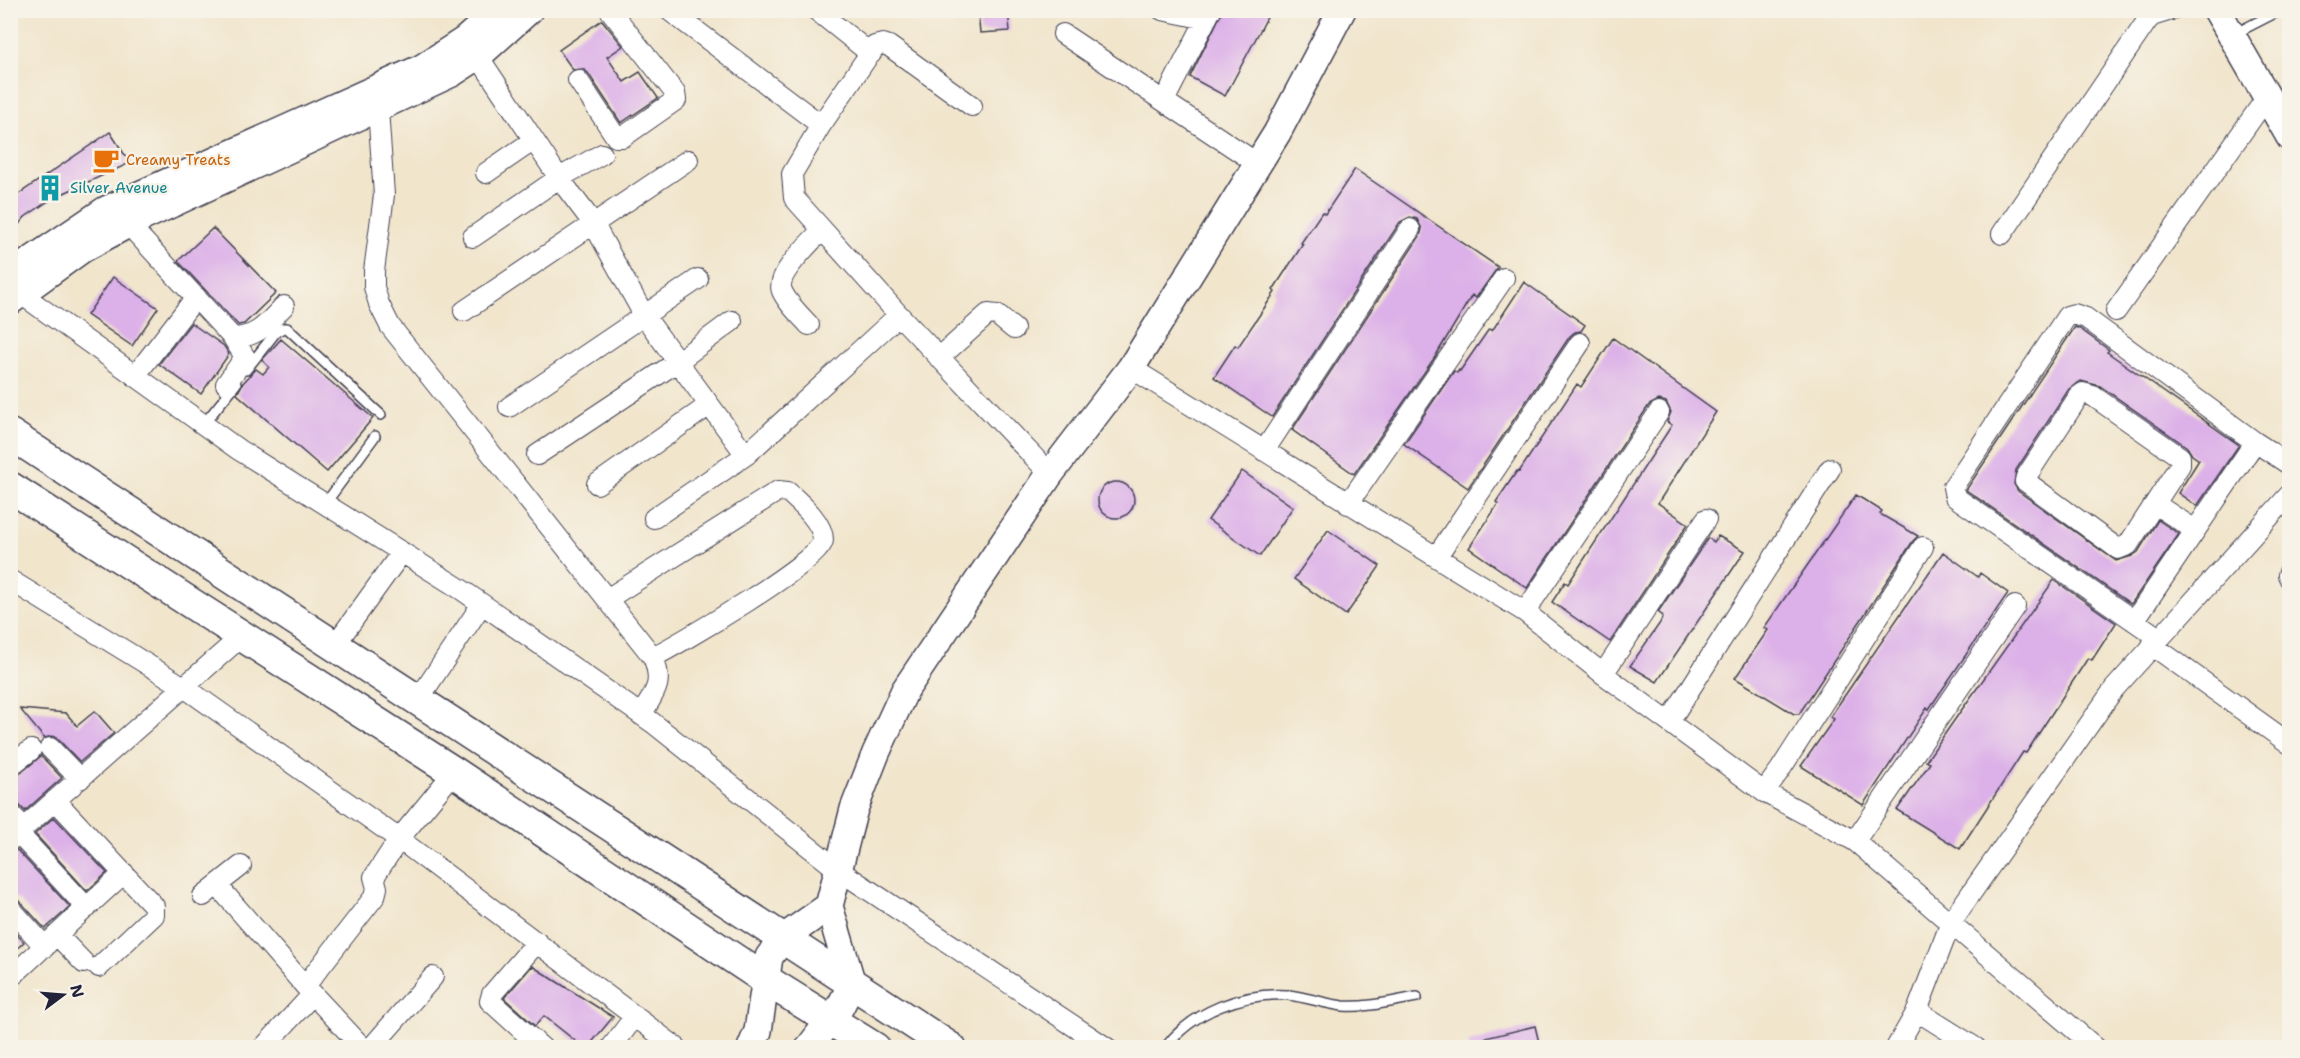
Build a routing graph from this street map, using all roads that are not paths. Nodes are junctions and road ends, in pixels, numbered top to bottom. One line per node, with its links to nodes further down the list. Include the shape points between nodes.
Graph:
1 (499, 10): 16 (street, via 465,40)
2 (529, 10): 15 (street)
3 (610, 10): 17 (street, via 675,93 676,100 623,137 616,137)
4 (816, 10): 14 (street)
5 (1162, 10): 11 (street)
6 (1342, 10): 27 (street)
7 (2171, 10): 34 (street, via 2147,21)
8 (2217, 10): 13 (street)
9 (2281, 10): 13 (lane)
10 (670, 11): 22 (street)
11 (1208, 15): 19 (street)
12 (1063, 34): 19 (street)
13 (2232, 36): 18 (street)
14 (871, 54): 20 (street, via 875,46 889,46); 22 (street)
15 (478, 56): 16 (street); 24 (street)
16 (447, 65): 21 (street); 38 (street, via 422,68 106,210)
17 (578, 80)
18 (2266, 97): 23 (street); 42 (street)
19 (1164, 101): 27 (street)
20 (972, 106)
21 (378, 109): 31 (street); 84 (street, via 384,195 374,271 379,304 390,326)
22 (821, 125): 33 (street, via 792,174 792,185 794,198)
23 (2289, 137)
24 (534, 140): 28 (street); 29 (street)
25 (602, 154): 29 (street)
26 (687, 160): 30 (street)
27 (1258, 164): 52 (street)
28 (486, 173)
29 (559, 178): 30 (street); 35 (street)
30 (593, 223): 41 (street); 44 (street)
31 (128, 224): 38 (street); 39 (street)
32 (1410, 229): 63 (street)
33 (822, 230): 43 (street); 46 (street, via 787,270 780,285)
34 (2002, 234)
35 (473, 237)
36 (1504, 278): 73 (street)
37 (698, 279): 44 (street)
38 (13, 289): 53 (street)
39 (196, 297): 48 (street); 53 (street)
40 (284, 306): 48 (street, via 256,333)
41 (464, 311)
42 (2116, 311)
43 (899, 315): 50 (street); 65 (street)
44 (645, 317): 51 (street); 56 (street)
45 (732, 321): 51 (street)
46 (809, 325)
47 (1014, 329): 50 (street, via 997,315 988,314)
48 (233, 338): 54 (street, via 245,357)
49 (1580, 343): 80 (street)
50 (939, 358): 68 (street)
51 (676, 362): 55 (street); 64 (street)
52 (1131, 368): 63 (street); 68 (street)
53 (135, 375): 59 (street)
54 (226, 384)
55 (708, 406): 65 (street); 69 (street)
56 (509, 407)
57 (1659, 412): 87 (street)
58 (381, 415): 59 (lane, via 292,331 282,328)
59 (203, 425): 72 (street)
60 (10, 434): 91 (main road)
61 (375, 436): 72 (lane)
62 (2255, 442): 66 (street); 77 (street); 88 (street, via 2086,318 2067,316 2056,331 1953,487 1953,493)
63 (1264, 451): 73 (street)
64 (537, 455)
65 (746, 455): 75 (street)
66 (2289, 465)
67 (1830, 469): 97 (street)
68 (1050, 474): 109 (street, via 905,690 854,809)
69 (597, 484)
70 (10, 487): 89 (main road)
71 (2289, 494): 90 (street)
72 (325, 504): 79 (street)
73 (1348, 504): 80 (street)
74 (2154, 504): 74 (street, via 2128,544 2118,549 2025,481 2083,393 2093,396 2180,457 2180,465); 77 (street)
75 (654, 518)
76 (1706, 519): 93 (street)
77 (2195, 530): 88 (street)
78 (1923, 547): 102 (street)
79 (402, 552): 85 (street); 91 (street)
80 (1437, 556): 87 (street)
81 (2289, 570): 82 (street)
82 (2289, 579)
83 (10, 580): 94 (street)
84 (607, 599): 92 (street); 92 (street, via 778,491 788,492 818,524 823,540 820,548 792,571)
85 (482, 604): 95 (street); 96 (street)
86 (2015, 606): 107 (street)
87 (1525, 612): 93 (street)
88 (2134, 621): 90 (street)
89 (242, 636): 94 (street); 100 (main road)
90 (2156, 641): 98 (street); 114 (street, via 2114,688)
91 (335, 645): 95 (main road)
92 (653, 657): 96 (street, via 659,681)
93 (1603, 674): 97 (street)
94 (184, 687): 101 (street); 106 (street)
95 (418, 700): 115 (main road)
96 (641, 716): 109 (street)
97 (1669, 722): 102 (street)
98 (2289, 744)
99 (10, 766): 101 (street, via 41,749)
100 (454, 772): 106 (street); 120 (main road)
101 (80, 779): 103 (street)
102 (1764, 792): 107 (street)
103 (55, 800): 105 (street); 110 (street)
104 (10, 813): 105 (street)
105 (17, 834): 113 (street)
106 (399, 840): 117 (street); 122 (street, via 375,877 375,896)
107 (1855, 841): 114 (street)
108 (241, 866): 122 (street, via 210,891)
109 (837, 869): 111 (street); 137 (street)
110 (124, 873): 113 (street); 116 (street, via 154,906 154,915 91,965)
111 (829, 906): 115 (street); 121 (street)
112 (10, 908): 116 (street)
113 (87, 908): 116 (street)
114 (1951, 922): 124 (street); 141 (street)
115 (782, 939): 120 (street, via 769,957); 121 (main road)
116 (51, 941): 119 (street)
117 (537, 942): 125 (street); 130 (street, via 490,999)
118 (433, 977): 129 (street)
119 (10, 978)
120 (766, 981): 126 (main road); 133 (street, via 758,1031)
121 (852, 984): 126 (street); 136 (main road)
122 (309, 990): 127 (street); 128 (street)
123 (1417, 997): 138 (lane, via 1345,1006 1289,995 1244,999 1207,1012)
124 (1917, 1011): 139 (street); 140 (street)
125 (635, 1016): 131 (street); 132 (street)
126 (831, 1020): 134 (street); 135 (main road)
127 (263, 1047)
128 (363, 1047)
129 (371, 1047)
130 (542, 1047)
131 (611, 1047)
132 (677, 1047)
133 (751, 1047)
134 (809, 1047)
135 (875, 1047)
136 (951, 1047)
137 (1107, 1047)
138 (1165, 1047)
139 (1896, 1047)
140 (1976, 1047)
141 (2096, 1047)

